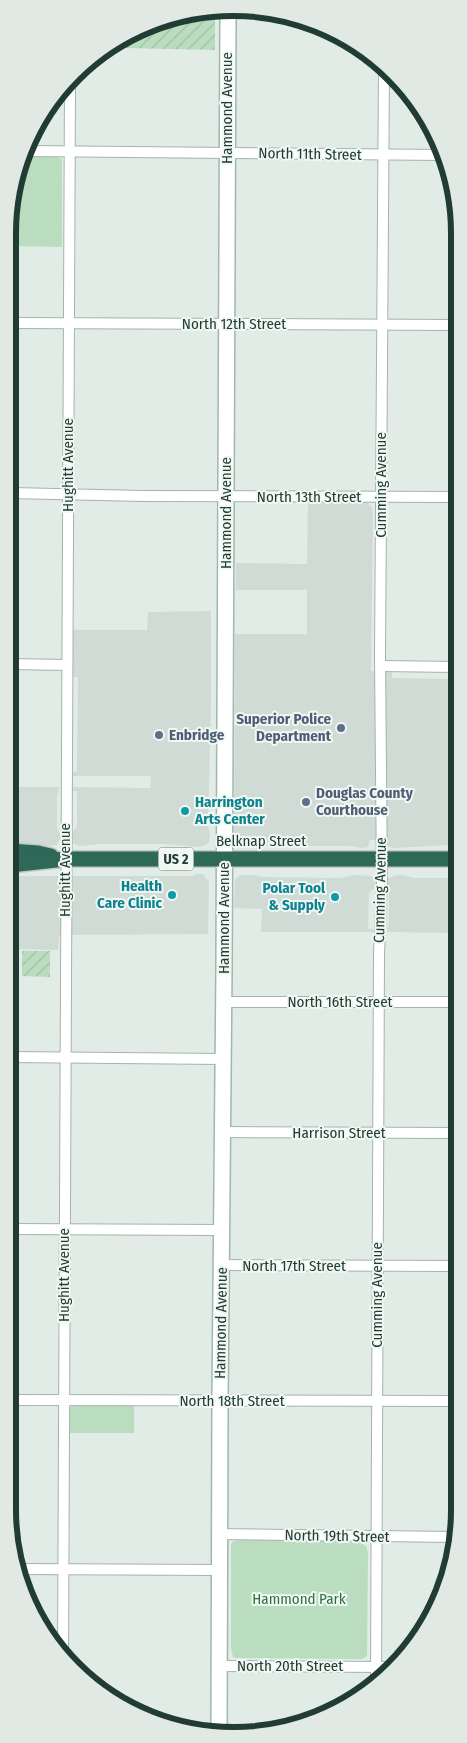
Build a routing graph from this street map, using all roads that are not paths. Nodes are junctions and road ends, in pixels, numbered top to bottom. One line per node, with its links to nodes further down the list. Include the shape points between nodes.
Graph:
1 (228, 16): 6 (street, Hammond Avenue)
2 (384, 77): 7 (street, Cumming Avenue)
3 (70, 90): 5 (street, Hughitt Avenue)
4 (33, 151): 5 (street, North 11th Street)
5 (70, 151): 6 (street, North 11th Street); 11 (street, Hughitt Avenue)
6 (227, 153): 7 (street, North 11th Street); 10 (street, Hammond Avenue)
7 (383, 154): 8 (street, North 11th Street); 12 (street, Cumming Avenue)
8 (436, 155)
9 (16, 322): 11 (street, North 12th Street)
10 (226, 323): 11 (street, North 12th Street); 12 (street, North 12th Street); 16 (street, Hammond Avenue)
11 (68, 324): 15 (street, Hughitt Avenue)
12 (382, 325): 13 (street, North 12th Street); 17 (street, Cumming Avenue)
13 (451, 325)
14 (16, 493): 15 (street, North 13th Street)
15 (68, 494): 16 (street, North 13th Street); 20 (street, Hughitt Avenue)
16 (226, 496): 17 (street, North 13th Street); 25 (street, Hammond Avenue)
17 (381, 497): 18 (street, North 13th Street); 21 (street, Cumming Avenue)
18 (451, 497)
19 (16, 664): 20 (street)
20 (67, 665): 24 (street, Hughitt Avenue)
21 (380, 666): 22 (street); 26 (street, Cumming Avenue)
22 (451, 666)
23 (16, 852): 24 (highway, Belknap Street / US 2)
24 (65, 858): 25 (highway, Belknap Street / US 2); 28 (highway, Belknap Street / US 2); 33 (street, Hughitt Avenue)
25 (224, 859): 26 (highway, Belknap Street / US 2); 29 (street, Hammond Avenue)
26 (382, 859): 27 (highway, Belknap Street / US 2); 30 (street, Cumming Avenue)
27 (451, 859)
28 (16, 864)
29 (224, 1002): 30 (street, North 16th Street); 34 (street, Hammond Avenue)
30 (379, 1002): 31 (street, North 16th Street); 36 (street, Cumming Avenue)
31 (451, 1002)
32 (16, 1057): 33 (street)
33 (65, 1058): 34 (street); 39 (street, Hughitt Avenue)
34 (223, 1058): 35 (street, Hammond Avenue)
35 (223, 1132): 36 (street, Harrison Street); 40 (street, Hammond Avenue)
36 (378, 1133): 37 (street, Harrison Street); 42 (street, Cumming Avenue)
37 (451, 1133)
38 (16, 1229): 39 (street)
39 (65, 1229): 40 (street); 45 (street, Hughitt Avenue)
40 (222, 1230): 41 (street, Hammond Avenue)
41 (221, 1265): 42 (street, North 17th Street); 46 (street, Hammond Avenue)
42 (377, 1266): 43 (street, North 17th Street); 47 (street, Cumming Avenue)
43 (451, 1266)
44 (16, 1400): 45 (street, North 18th Street)
45 (64, 1400): 46 (street, North 18th Street); 53 (street, Hughitt Avenue)
46 (220, 1400): 47 (street, North 18th Street); 49 (street, Hammond Avenue)
47 (376, 1401): 48 (street, North 18th Street); 50 (street, Cumming Avenue)
48 (451, 1401)
49 (219, 1534): 50 (street, North 19th Street); 54 (street, Hammond Avenue)
50 (377, 1536): 51 (street, North 19th Street); 57 (street, Cumming Avenue)
51 (449, 1537)
52 (25, 1569): 53 (street)
53 (64, 1570): 54 (street); 55 (street, Hughitt Avenue)
54 (219, 1570): 56 (street, Hammond Avenue)
55 (63, 1645)
56 (219, 1666): 57 (street, North 20th Street); 60 (street, Hammond Avenue)
57 (376, 1667): 58 (street, North 20th Street); 59 (street, Cumming Avenue)
58 (383, 1667)
59 (376, 1674)
60 (219, 1726)

